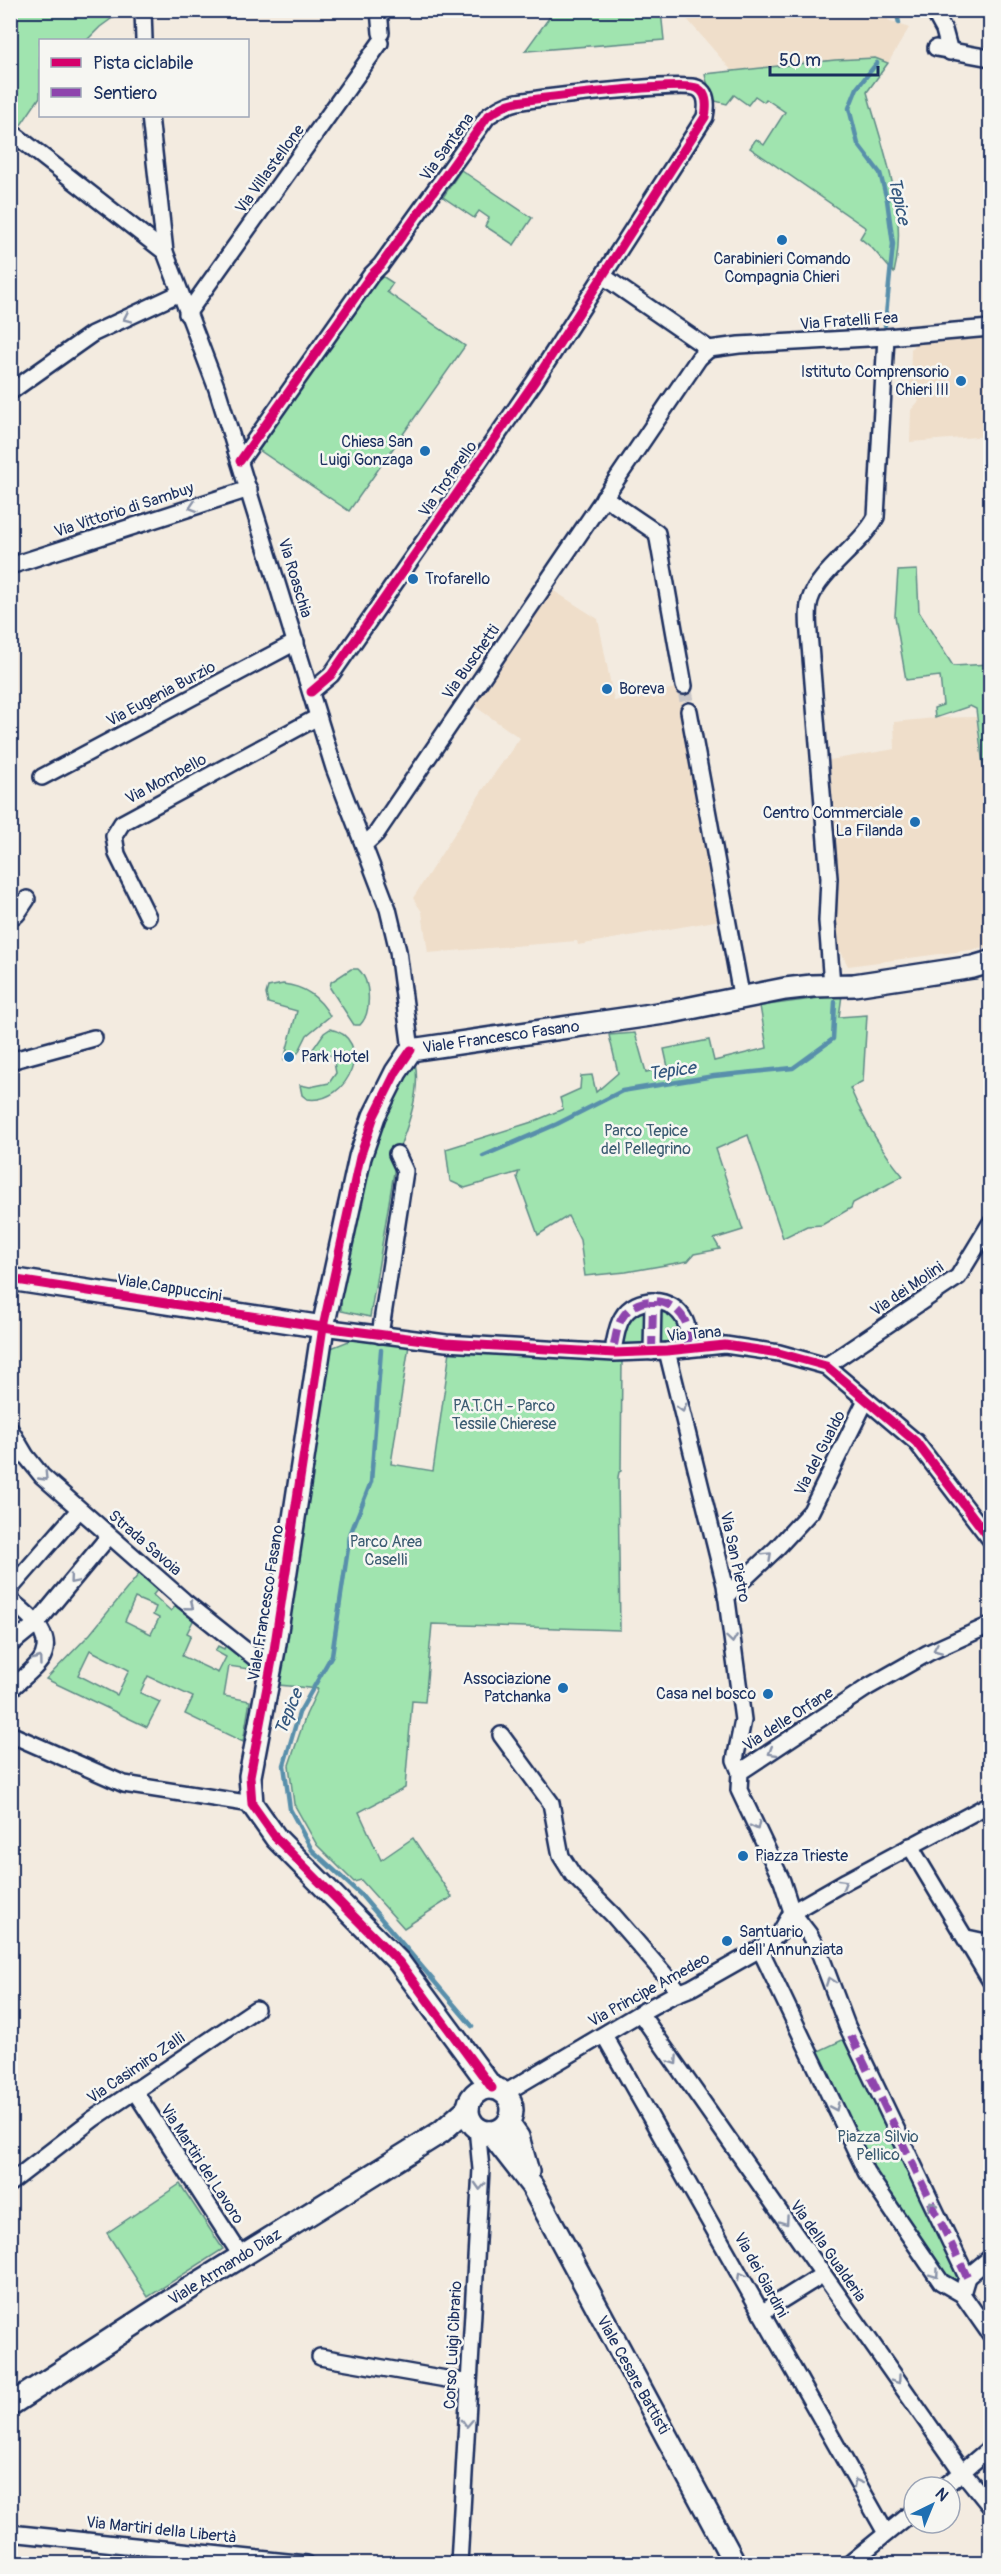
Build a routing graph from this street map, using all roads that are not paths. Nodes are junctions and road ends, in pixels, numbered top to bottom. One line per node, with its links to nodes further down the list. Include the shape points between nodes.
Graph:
1 (143, 10): 4 (street)
2 (379, 10): 12 (street, Via Villastellone, via 380,38)
3 (933, 10): 5 (street, via 944,30 943,50)
4 (144, 39)
5 (990, 58)
6 (150, 117): 9 (street, Via Roaschia)
7 (10, 131): 8 (street)
8 (17, 145): 9 (street)
9 (165, 252): 11 (street, Via Roaschia)
10 (603, 276): 15 (street); 17 (street, Via Santena, via 705,117 706,100 696,88 678,86 514,103 488,116); 23 (street, Via Trofarello, via 331,675)
11 (180, 293): 12 (street, Via Roaschia); 16 (street, one-way to 16, via 92,334)
12 (187, 314): 17 (street, Via Roaschia, via 217,388)
13 (990, 328): 14 (street, Via Fratelli Fea)
14 (886, 337): 15 (street, Via Fratelli Fea); 32 (street, via 876,517 870,529 818,586 809,603 808,633 829,878 827,921)
15 (709, 349): 19 (street, Via Buschetti)
16 (10, 392)
17 (240, 461): 18 (street, Via Roaschia)
18 (249, 489): 20 (street, Via Vittorio di Sambuy, one-way to 20); 21 (street, Via Roaschia)
19 (604, 497): 22 (street, via 657,533); 27 (street, Via Buschetti, via 376,834)
20 (10, 566)
21 (296, 642): 23 (street, Via Roaschia); 26 (street, Via Eugenia Burzio)
22 (684, 686)
23 (311, 692): 25 (street, Via Roaschia)
24 (689, 711): 33 (street)
25 (318, 717): 27 (street, Via Roaschia); 30 (street, Via Mombello, via 122,823 114,836 117,854)
26 (42, 777)
27 (364, 845): 35 (street, Via Roaschia, via 388,909 398,951)
28 (27, 899): 29 (street)
29 (10, 917)
30 (148, 917)
31 (990, 962): 32 (street, Viale Francesco Fasano, via 874,982)
32 (832, 985): 33 (street, Viale Francesco Fasano, via 785,989)
33 (742, 999): 35 (street, Viale Francesco Fasano)
34 (94, 1038): 36 (street)
35 (411, 1050): 41 (street, Viale Francesco Fasano, via 374,1116 360,1157)
36 (10, 1061)
37 (398, 1154): 42 (street, via 405,1171)
38 (990, 1224): 46 (street, Via dei Molini, via 958,1277)
39 (10, 1279): 41 (street, Viale Cappuccini)
40 (653, 1301): 43 (street, via 639,1303 623,1317); 44 (street, via 667,1303 677,1310 686,1327); 45 (street, Via San Pietro)
41 (323, 1327): 42 (street, Via Tana); 58 (street, Viale Francesco Fasano)
42 (380, 1335): 45 (street, Via Tana, via 446,1343)
43 (614, 1345)
44 (687, 1349): 45 (street, Via Tana); 46 (street, Via Tana, via 725,1345 779,1353)
45 (659, 1352): 53 (street, Via San Pietro, one-way to 53, via 695,1458)
46 (826, 1366): 47 (street, Via Tana)
47 (866, 1401): 51 (street, Via Tana, via 916,1442); 53 (street, Via del Gualdo, one-way to 47, via 811,1510)
48 (10, 1429): 49 (street, Strada Savoia, one-way to 49, via 42,1476)
49 (79, 1510): 50 (street, Strada Savoia); 52 (street)
50 (109, 1536): 55 (street, one-way to 55); 58 (street, Strada Savoia, one-way to 58)
51 (990, 1539)
52 (10, 1589)
53 (726, 1596): 62 (street, Via San Pietro, one-way to 62, via 743,1720 735,1760)
54 (10, 1600): 55 (street)
55 (37, 1623): 57 (street); 59 (street, one-way to 55, via 43,1657 45,1644)
56 (990, 1625): 62 (street, Via delle Orfane, one-way to 62, via 928,1653 868,1687)
57 (10, 1645)
58 (270, 1670): 64 (street, Viale Francesco Fasano, via 250,1776)
59 (10, 1690)
60 (10, 1734): 64 (street, via 124,1784)
61 (501, 1735): 71 (street, via 551,1803 561,1856 573,1875)
62 (740, 1772): 66 (street, Via delle Orfane, one-way to 66, via 738,1787 778,1871)
63 (990, 1803): 65 (street, Via Principe Amedeo)
64 (252, 1804): 76 (street, via 276,1838 399,1962 456,2040)
65 (910, 1846): 66 (street, Via Principe Amedeo, one-way to 65); 67 (street)
66 (792, 1912): 69 (street, Via Principe Amedeo, via 780,1933); 81 (street, one-way to 66, via 851,2036 820,1954)
67 (967, 1938): 68 (street); 70 (street)
68 (990, 1943)
69 (760, 1949): 71 (street, Via Principe Amedeo); 82 (street, one-way to 82, via 858,2160 941,2282)
70 (990, 1980)
71 (680, 1992): 73 (street, Via Principe Amedeo)
72 (256, 2009): 75 (street, Via Casimiro Zalli)
73 (640, 2013): 74 (street, Via Principe Amedeo); 80 (street, Via della Gualderia, one-way to 80)
74 (604, 2035): 76 (street, Via Principe Amedeo); 83 (street, Via dei Giardini, one-way to 74)
75 (134, 2090): 77 (street, Via Casimiro Zalli); 78 (street, Via Martiri del Lavoro)
76 (486, 2111): 78 (street, Viale Armando Diaz, via 441,2132); 86 (street, Corso Luigi Cibrario, one-way to 86); 98 (street, Viale Cesare Battisti, via 518,2137 532,2186)
77 (10, 2183)
78 (242, 2257): 87 (street, Viale Armando Diaz)
79 (990, 2258): 81 (street)
80 (822, 2275): 83 (street); 89 (street, Via della Gualderia, one-way to 89)
81 (967, 2277): 82 (street)
82 (962, 2294): 84 (street)
83 (761, 2313): 94 (street, Via dei Giardini, one-way to 83)
84 (990, 2334)
85 (320, 2357): 86 (street)
86 (469, 2383): 97 (street, Corso Luigi Cibrario, one-way to 97)
87 (10, 2405)
88 (990, 2448): 89 (street)
89 (963, 2473): 90 (street); 91 (street, Via della Gualderia)
90 (960, 2475)
91 (990, 2506)
92 (902, 2521): 94 (street)
93 (10, 2533): 96 (street, Via Martiri della Libertà)
94 (886, 2534): 95 (street)
95 (853, 2562)
96 (308, 2564)
97 (459, 2564)
98 (735, 2564)

